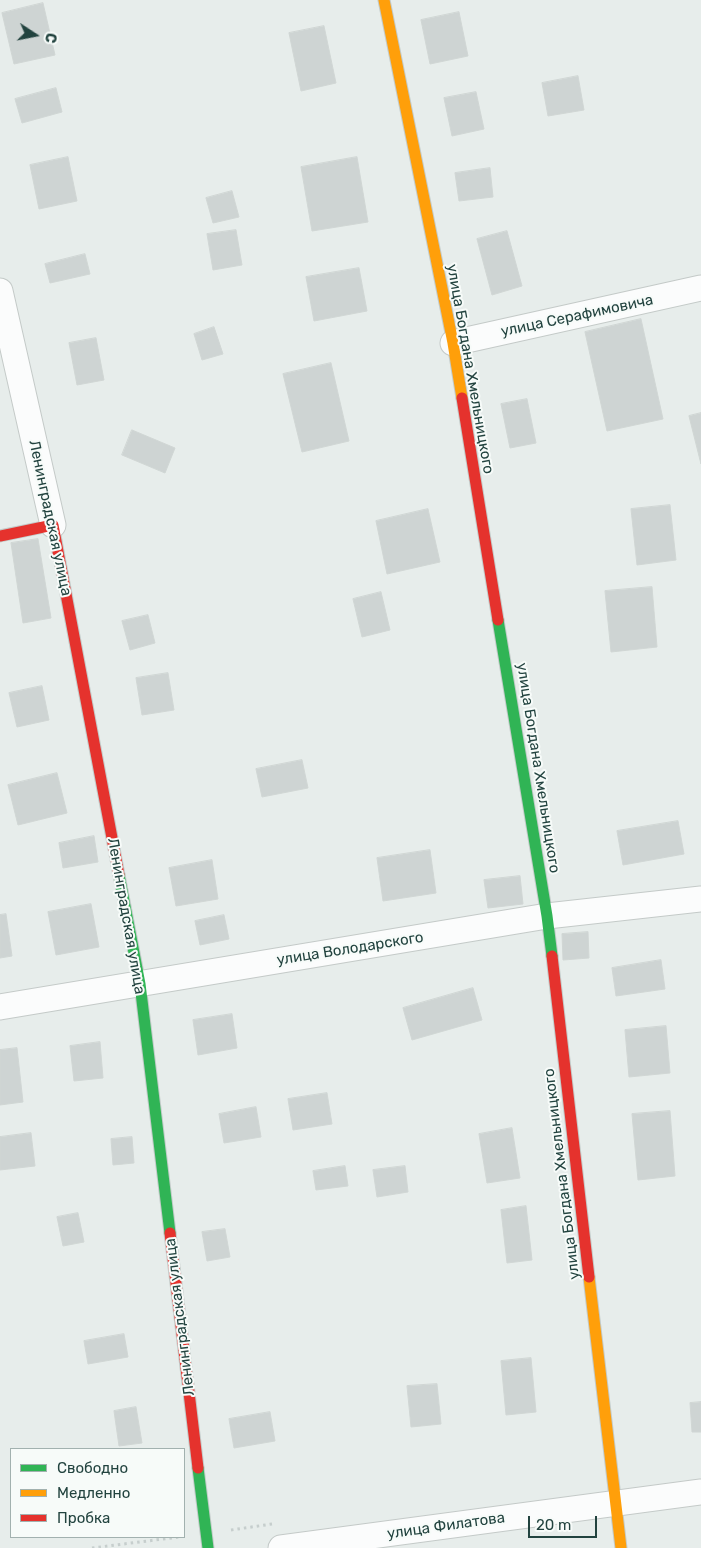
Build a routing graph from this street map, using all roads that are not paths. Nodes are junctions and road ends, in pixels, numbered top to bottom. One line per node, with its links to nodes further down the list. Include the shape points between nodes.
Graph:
1 (384, 0): 4 (street, улица Богдана Хмельницкого)
2 (701, 288): 4 (street, улица Серафимовича)
3 (0, 291): 5 (street, Ленинградская улица)
4 (453, 343): 8 (street, улица Богдана Хмельницкого)
5 (53, 525): 6 (street); 9 (street, Ленинградская улица)
6 (0, 536)
7 (701, 899): 8 (street, улица Володарского)
8 (547, 916): 9 (street, улица Володарского); 12 (street, улица Богдана Хмельницкого)
9 (140, 984): 10 (street, улица Володарского); 13 (street, Ленинградская улица)
10 (0, 1007)
11 (701, 1492): 12 (street, улица Филатова)
12 (615, 1503): 14 (street, улица Филатова); 15 (street, улица Богдана Хмельницкого)
13 (208, 1548)
14 (281, 1548)
15 (621, 1548)

